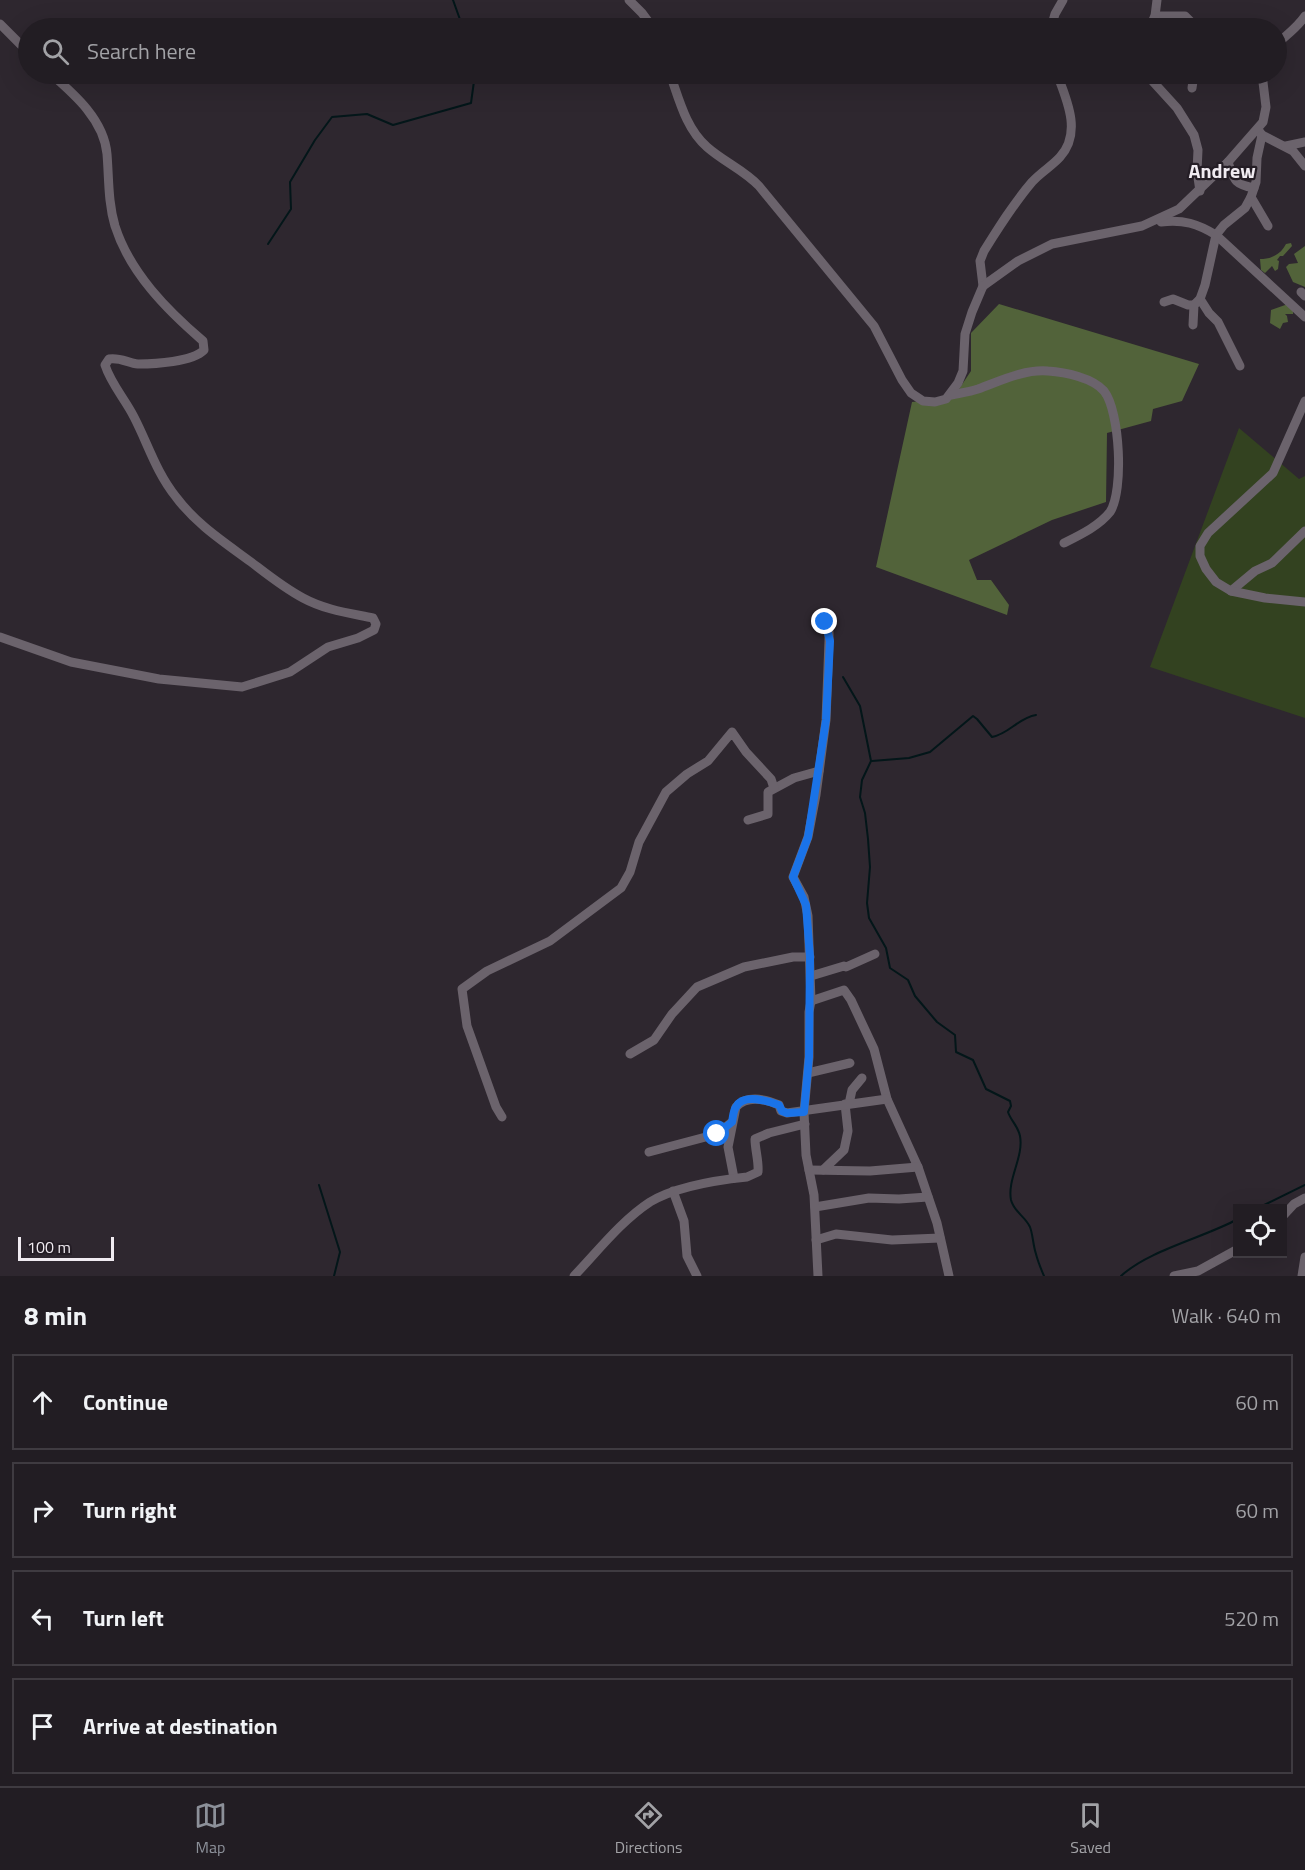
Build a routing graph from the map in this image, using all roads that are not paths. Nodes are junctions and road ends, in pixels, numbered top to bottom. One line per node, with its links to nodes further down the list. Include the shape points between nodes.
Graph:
1 (629, 0): 6 (street)
2 (1063, 0): 7 (street)
3 (1157, 0): 4 (street)
4 (1155, 16): 8 (street)
5 (1305, 16): 10 (street)
6 (646, 18)
7 (1054, 18)
8 (1187, 18)
9 (0, 24): 11 (street)
10 (1287, 34)
11 (18, 42)
12 (62, 84): 42 (street, via 104,136 110,207 116,229 134,264 154,293 203,341 204,350 185,359 136,364 116,358 105,365 160,474 176,498 207,530 274,581 304,599 332,610 373,618 376,624 374,630 328,647 290,672 242,687 159,679 71,662)
13 (674, 84): 35 (street, via 695,133 759,186 874,326 911,393 930,402)
14 (1060, 84): 29 (street, via 1071,117 1069,142 1060,158 1030,185 988,245 980,261)
15 (1155, 84): 24 (street, via 1194,135)
16 (1193, 84): 18 (street)
17 (1263, 84): 19 (street, via 1266,107)
18 (1192, 88)
19 (1260, 132): 21 (street); 22 (street, via 1245,140); 25 (street)
20 (1305, 142): 21 (street)
21 (1286, 146): 23 (street)
22 (1228, 162): 24 (street); 25 (street, via 1233,179)
23 (1305, 166)
24 (1200, 191): 26 (street, via 1179,209)
25 (1252, 193): 27 (street); 28 (street, via 1245,208)
26 (1150, 224): 28 (street, via 1183,220); 29 (street, via 1052,244 1018,261)
27 (1268, 226)
28 (1216, 235): 31 (street, via 1205,285); 32 (street)
29 (983, 286): 35 (street, via 965,334 963,370)
30 (1164, 302): 31 (street, via 1173,299 1188,306)
31 (1197, 302): 33 (street); 34 (street, via 1218,322)
32 (1305, 317)
33 (1193, 325)
34 (1240, 366)
35 (951, 395): 38 (street, via 1040,371 1082,379 1105,392 1117,438 1117,495 1105,517)
36 (1305, 401): 39 (street, via 1273,473 1208,533 1200,546 1206,569 1216,582)
37 (1305, 531): 39 (street, via 1272,563)
38 (1064, 543)
39 (1231, 591): 40 (street)
40 (1305, 602)
41 (823, 615): 43 (street, via 830,655)
42 (0, 637)
43 (819, 771): 44 (street); 47 (street, via 808,837 793,877 806,905)
44 (774, 788): 45 (street, via 768,792 768,814); 57 (street, via 732,732 708,761 666,792 639,842 621,888 550,941 488,971 462,989 467,1026)
45 (748, 820)
46 (875, 954): 48 (street)
47 (810, 957): 48 (street); 50 (street, via 744,967 697,987 654,1040)
48 (811, 976): 49 (street)
49 (811, 1001): 52 (street); 54 (street, via 844,990 874,1049)
50 (630, 1054)
51 (850, 1063): 52 (street)
52 (808, 1073): 56 (street)
53 (862, 1078): 55 (street)
54 (887, 1099): 55 (street); 61 (street)
55 (847, 1104): 56 (street); 63 (street, via 844,1150)
56 (804, 1112): 58 (street, via 787,1113 770,1101 752,1099 735,1107); 59 (street)
57 (502, 1117)
58 (732, 1122): 60 (street, via 717,1134); 64 (street, via 728,1147)
59 (805, 1124): 62 (street); 64 (street, via 755,1139 758,1172)
60 (649, 1152)
61 (918, 1167): 63 (street, via 870,1172); 66 (street)
62 (809, 1170): 63 (street); 68 (street)
63 (822, 1170)
64 (734, 1178): 65 (street)
65 (673, 1191): 74 (street, via 640,1210); 75 (street, via 684,1221 687,1256)
66 (928, 1197): 68 (street, via 869,1198); 70 (street)
67 (1305, 1198): 69 (street)
68 (815, 1207): 71 (street)
69 (1287, 1212)
70 (940, 1238): 71 (street, via 892,1240 836,1234); 77 (street)
71 (816, 1240): 76 (street)
72 (1233, 1252): 78 (street, via 1198,1271)
73 (1305, 1257): 79 (street)
74 (574, 1276)
75 (697, 1276)
76 (818, 1276)
77 (949, 1276)
78 (1174, 1276)
79 (1302, 1276)

